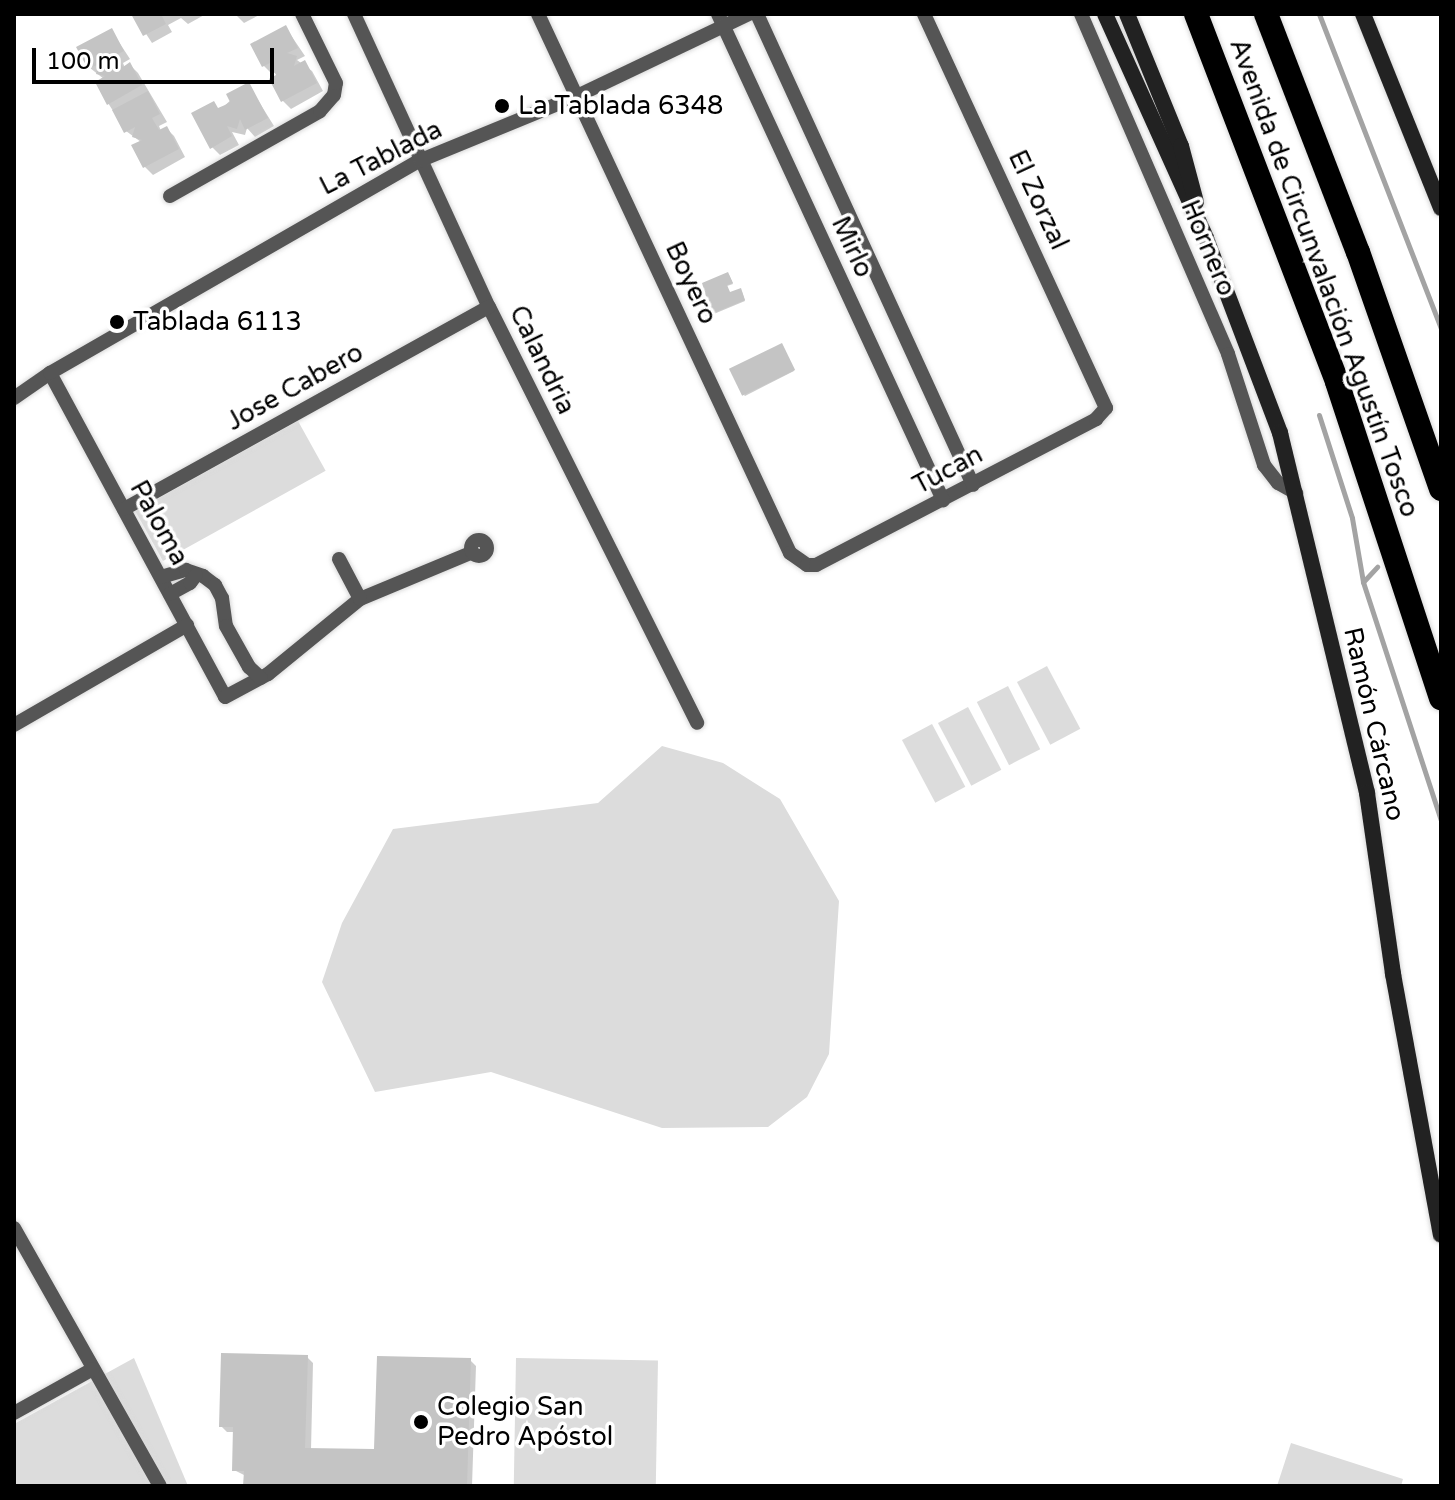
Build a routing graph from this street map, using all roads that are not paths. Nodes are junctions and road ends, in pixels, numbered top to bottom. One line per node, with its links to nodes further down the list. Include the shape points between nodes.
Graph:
1 (302, 14): 16 (street, via 336,83 334,95 320,111)
2 (354, 14): 15 (street, Calandria)
3 (538, 14): 14 (street, Boyero)
4 (749, 14): 13 (street, La Tablada)
5 (757, 14): 23 (street, Mirlo)
6 (924, 14): 22 (street, El Zorzal)
7 (1081, 14): 25 (street, Hornero, via 1228,354 1264,465 1278,483)
8 (1105, 14): 18 (main road, Ramón Cárcano)
9 (1127, 14): 18 (main road, Ramón Cárcano, via 1181,146)
10 (1196, 14): 37 (highway, Avenida de Circunvalación Agustín Tosco, via 1337,382)
11 (1266, 14): 24 (highway, Avenida de Circunvalación Agustín Tosco)
12 (1363, 14): 17 (main road)
13 (721, 20): 14 (street, La Tablada); 26 (street, Mirlo)
14 (577, 96): 15 (street, La Tablada); 30 (street, Boyero, via 790,553)
15 (421, 160): 19 (street, Calandria); 20 (street, La Tablada)
16 (170, 196)
17 (1441, 208)
18 (1206, 238): 25 (main road, Ramón Cárcano, via 1280,433)
19 (489, 307): 27 (street, Jose Cabero); 38 (street, Calandria)
20 (50, 373): 21 (street, La Tablada); 27 (street, Paloma)
21 (14, 398)
22 (1106, 408): 23 (street, Tucan, via 1096,419)
23 (973, 485): 26 (street, Tucan)
24 (1441, 489)
25 (1296, 493): 41 (main road, Ramón Cárcano, via 1367,793 1393,974)
26 (943, 500): 30 (street, Tucan, via 829,561)
27 (124, 509): 32 (street, Paloma)
28 (473, 552): 34 (street)
29 (339, 559): 34 (street)
30 (807, 565)
31 (196, 575): 32 (street, via 186,570); 33 (street); 36 (street, via 215,585 226,626)
32 (161, 577): 33 (street, Paloma)
33 (170, 594): 35 (street, Paloma)
34 (360, 599): 36 (street)
35 (187, 625): 36 (street, Paloma, via 225,697); 39 (street)
36 (261, 678)
37 (1441, 698)
38 (697, 723)
39 (14, 725)
40 (14, 1228): 42 (street)
41 (1441, 1235)
42 (18, 1244): 43 (street)
43 (93, 1369): 44 (street); 45 (street)
44 (14, 1413)
45 (160, 1486)

